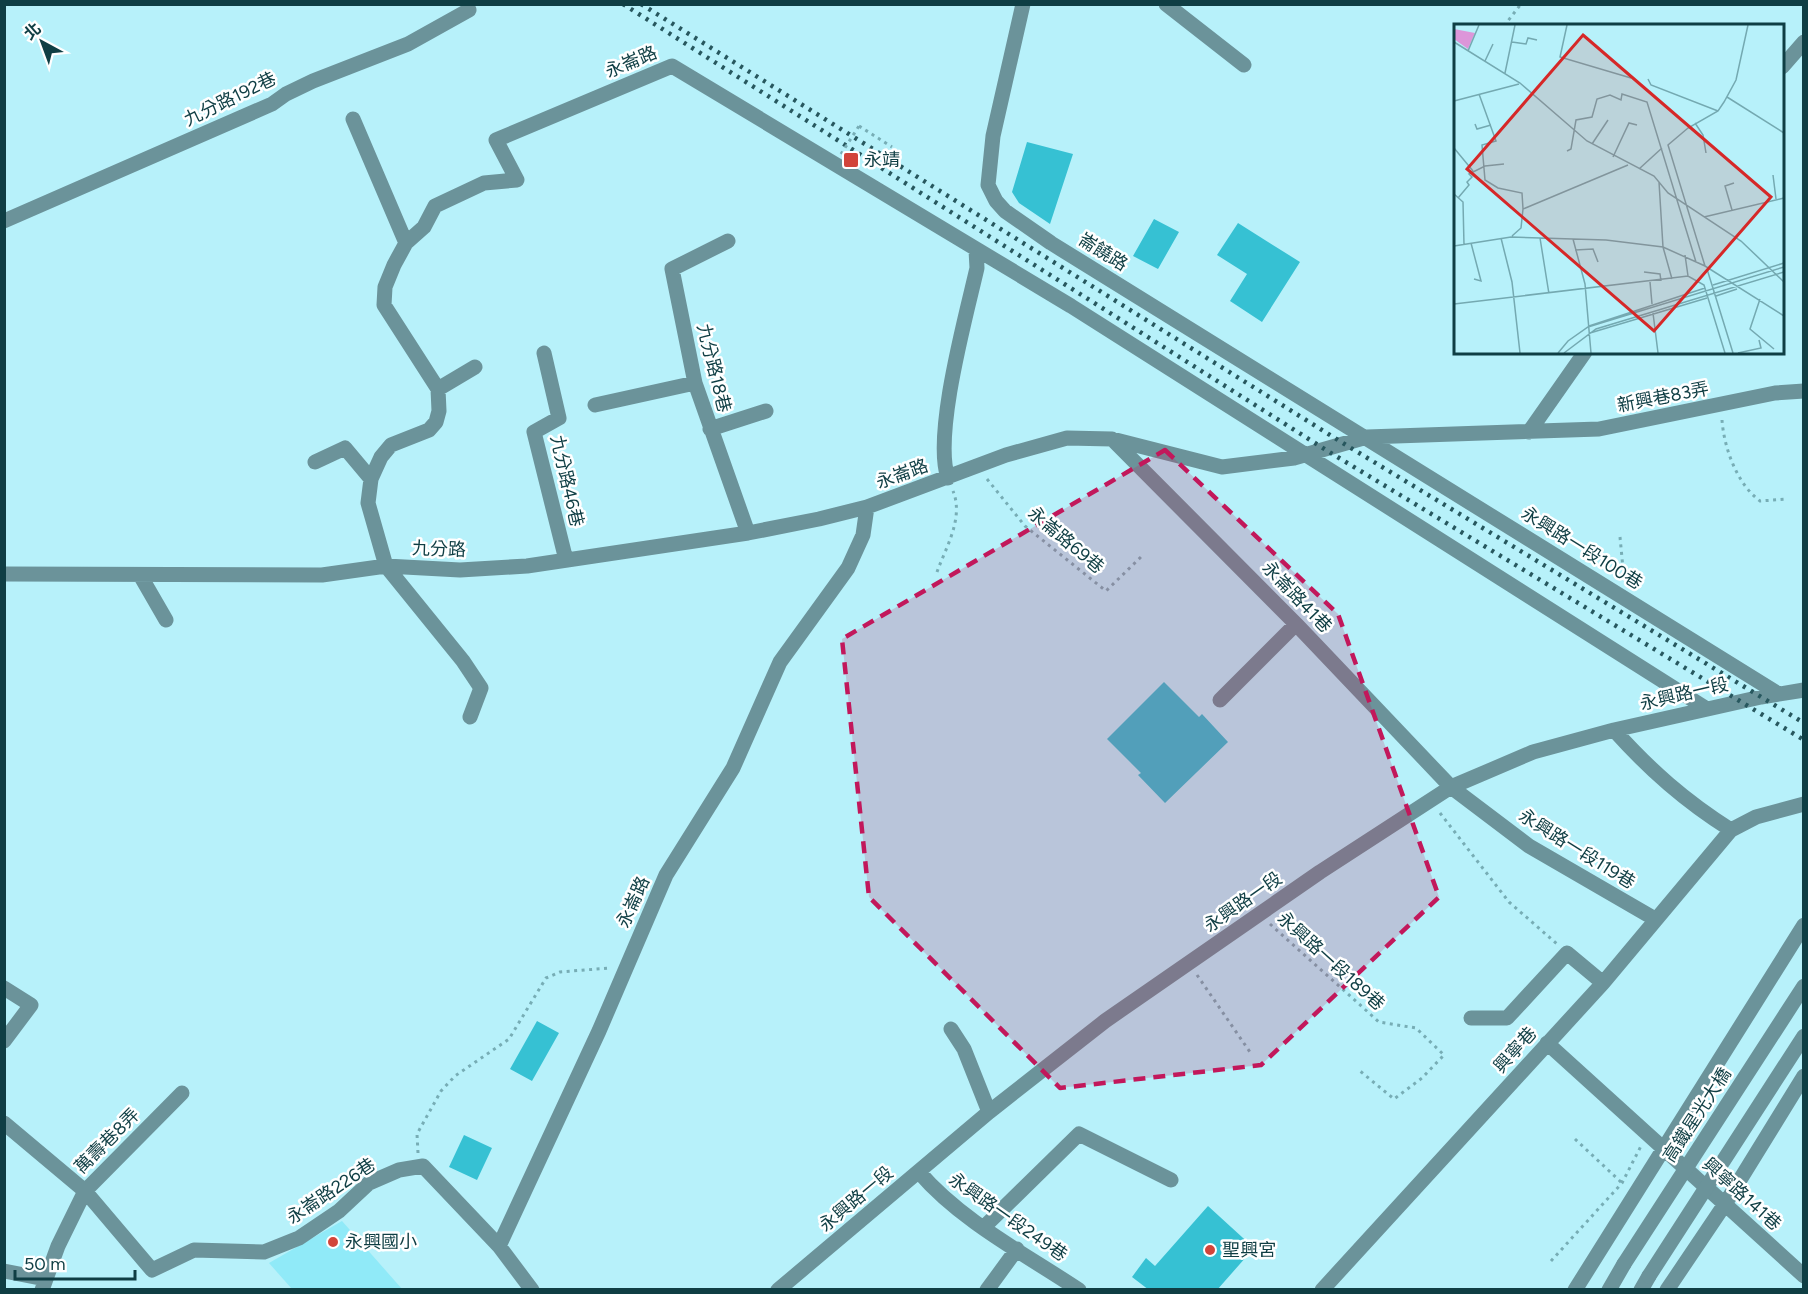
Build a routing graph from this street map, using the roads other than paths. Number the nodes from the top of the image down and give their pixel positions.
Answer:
1 (1023, 4) edge
2 (1166, 4) edge
3 (469, 10) dead end
4 (1803, 42) edge
5 (1244, 65) dead end
6 (1784, 65) edge
7 (353, 119) dead end
8 (4, 221) edge
9 (728, 241) dead end
10 (406, 243) junction
11 (976, 250) junction
12 (544, 353) dead end
13 (1584, 354) edge
14 (475, 367) dead end
15 (695, 383) junction
16 (438, 389) junction
17 (1803, 391) edge
18 (596, 405) dead end
19 (766, 411) dead end
20 (710, 429) junction
21 (1529, 432) junction
22 (1367, 437) junction
23 (1112, 439) junction
24 (1304, 454) junction
25 (315, 462) dead end
26 (948, 478) junction
27 (371, 479) junction
28 (867, 507) junction
29 (748, 533) junction
30 (566, 560) junction
31 (386, 566) junction
32 (4, 574) edge
33 (140, 575) junction
34 (166, 620) dead end
35 (1296, 624) junction
36 (1777, 693) junction
37 (1800, 693) edge
38 (1220, 700) dead end
39 (1707, 709) junction
40 (470, 717) dead end
41 (1614, 730) junction
42 (1451, 787) junction
43 (1803, 804) edge
44 (1731, 830) junction
45 (1655, 919) junction
46 (1803, 925) edge
47 (1603, 983) junction
48 (1803, 986) edge
49 (4, 988) edge
50 (1471, 1018) dead end
51 (951, 1029) dead end
52 (1803, 1036) edge
53 (4, 1041) edge
54 (1547, 1043) junction
55 (1803, 1076) edge
56 (182, 1093) dead end
57 (989, 1112) junction
58 (4, 1123) edge
59 (1662, 1147) junction
60 (919, 1172) junction
61 (1171, 1180) dead end
62 (85, 1191) junction
63 (1725, 1204) junction
64 (984, 1227) junction
65 (498, 1246) junction
66 (1017, 1249) junction
67 (4, 1271) edge
68 (1803, 1276) edge
69 (1645, 1283) edge
70 (43, 1285) edge
71 (532, 1290) edge
72 (778, 1290) edge
73 (987, 1290) edge
74 (1079, 1290) edge
75 (1322, 1290) edge
76 (1575, 1290) edge
77 (1609, 1290) edge
78 (1667, 1290) edge

1 - 22 street, 崙饒路
2 - 5 street
3 - 8 street, 九分路192巷
4 - 6 street
7 - 10 street
9 - 15 street, 九分路18巷
10 - 11 street, 永崙路
10 - 16 street
11 - 24 street
11 - 26 street, 永崙路
12 - 30 street, 九分路46巷
13 - 21 street
14 - 16 street
15 - 18 street
15 - 20 street, 九分路18巷
16 - 27 street
17 - 21 street, 新興巷83弄
19 - 20 street
20 - 29 street, 九分路18巷
21 - 22 street, 新興巷83弄
22 - 24 street, 新興巷83弄
22 - 36 street, 永興路一段100巷
23 - 24 street, 新興巷83弄
23 - 26 street, 新興巷83弄
23 - 35 street, 永崙路41巷
24 - 39 street
25 - 27 street
26 - 28 street, 永崙路
27 - 31 street
28 - 29 street, 九分路
28 - 65 street, 永崙路
29 - 30 street, 九分路
30 - 31 street, 九分路
31 - 33 street, 九分路
31 - 40 street
32 - 33 street, 九分路
33 - 34 street
35 - 38 street
35 - 42 street, 永崙路41巷
36 - 37 street, 永興路一段
36 - 39 street, 永興路一段
39 - 41 street, 永興路一段
41 - 42 street, 永興路一段
41 - 44 street
42 - 45 street, 永興路一段119巷
42 - 57 street, 永興路一段
43 - 44 street
44 - 45 street, 興寧巷
45 - 47 street, 興寧巷
46 - 59 street
47 - 50 street
47 - 54 street, 興寧巷
48 - 77 street, 高鐵星光大橋, bridge
49 - 53 street
51 - 57 street
52 - 69 street, bridge
54 - 59 street, 興寧路141巷
54 - 75 street, 興寧巷
55 - 63 street
56 - 62 street, 萬壽巷8弄
57 - 60 street, 永興路一段
58 - 62 street
59 - 63 street, 興寧路141巷
59 - 76 street
60 - 64 street, 永興路一段249巷
60 - 72 street, 永興路一段
61 - 64 street
62 - 65 street, 永崙路226巷
62 - 70 street, 萬壽巷8弄
63 - 68 street, 興寧路141巷
63 - 78 street
64 - 66 street, 永興路一段249巷
65 - 71 street
66 - 73 street
66 - 74 street, 永興路一段249巷
67 - 70 street

